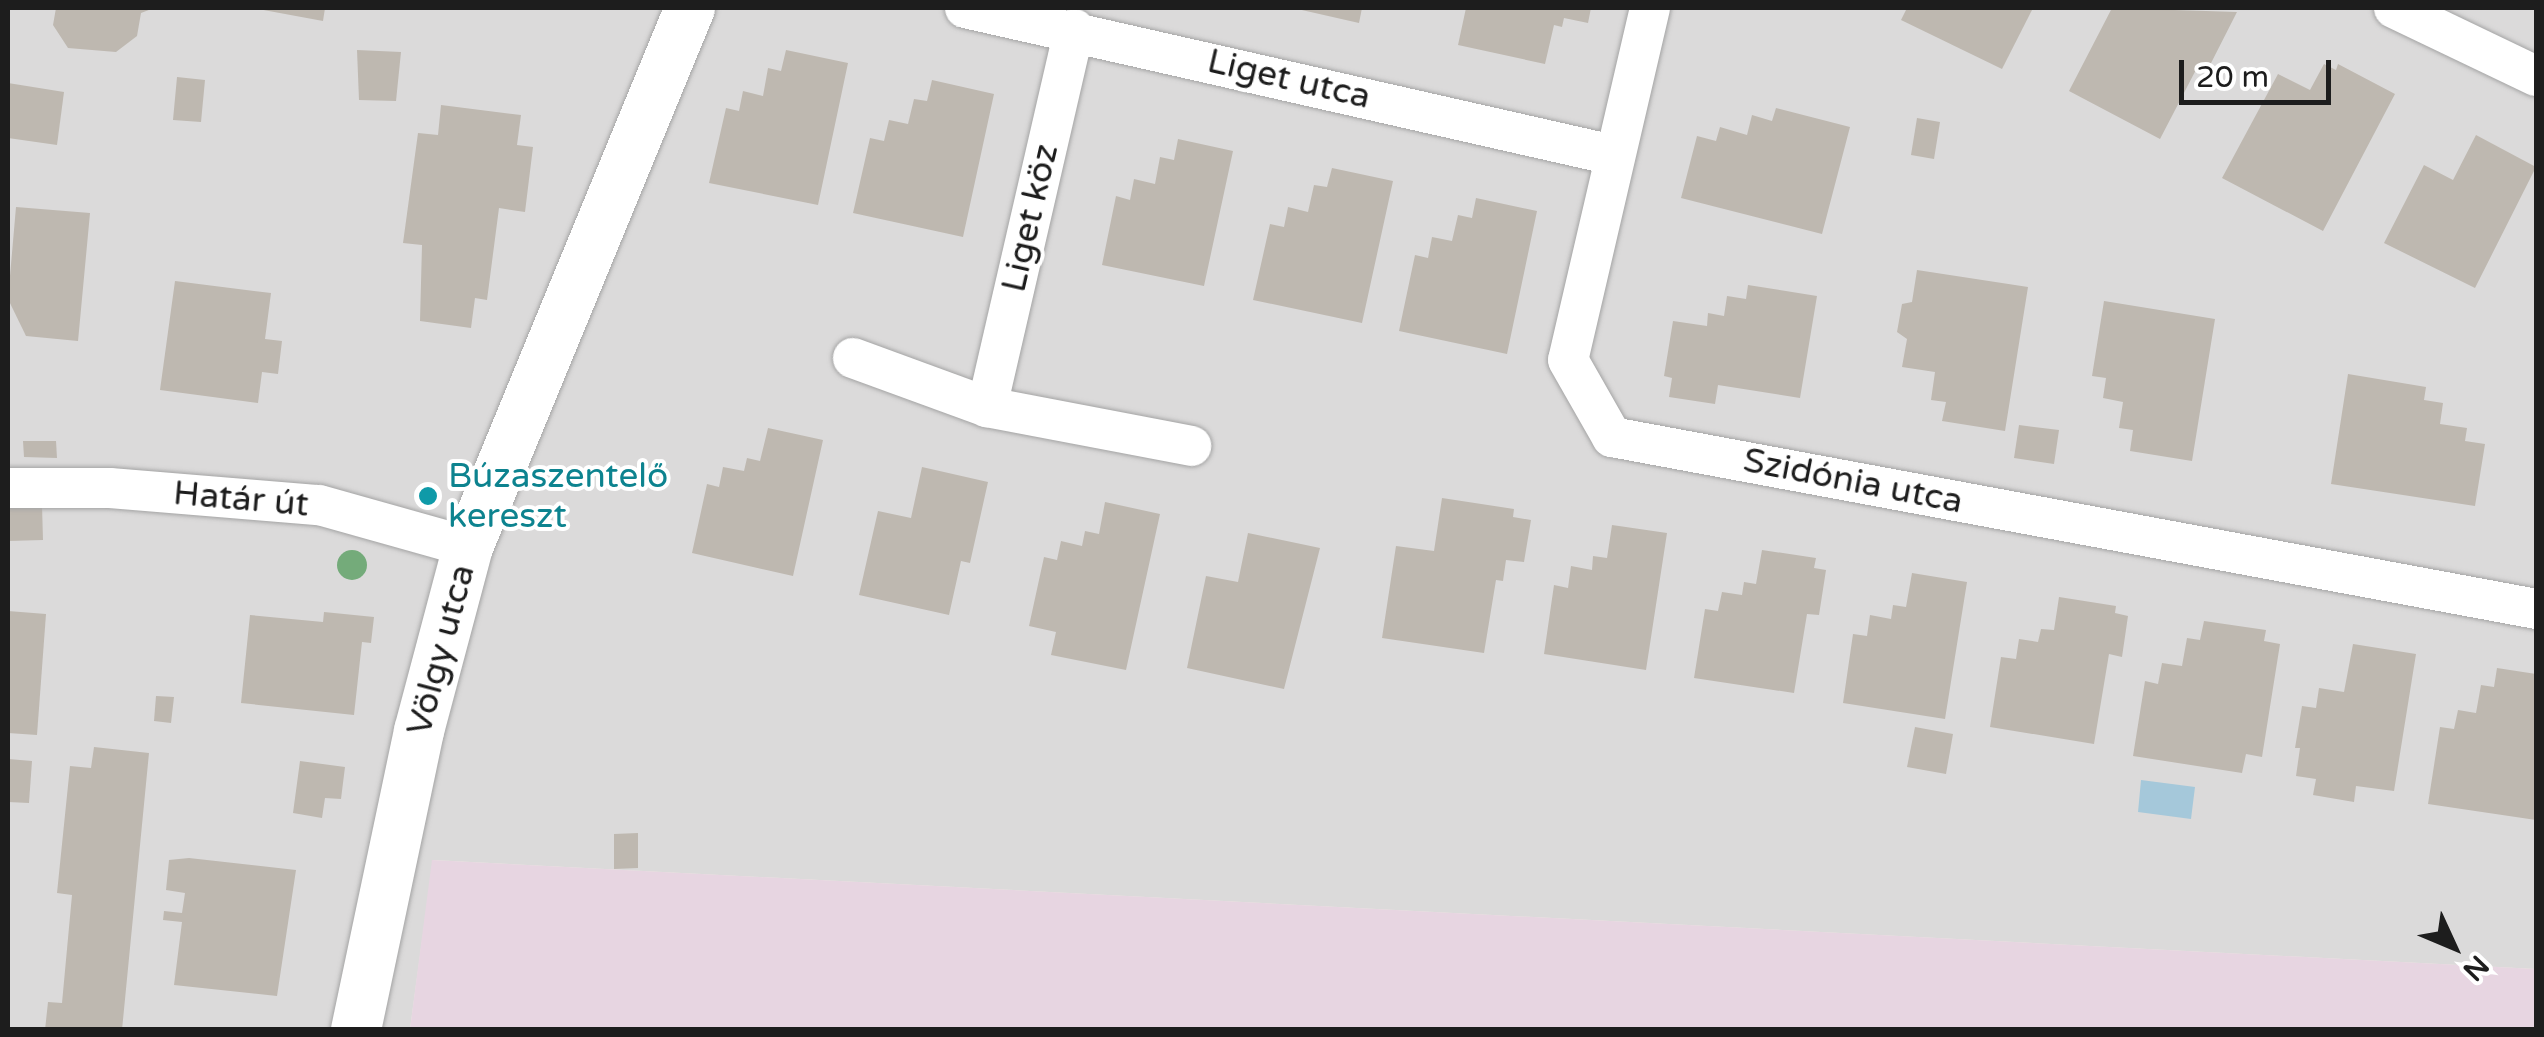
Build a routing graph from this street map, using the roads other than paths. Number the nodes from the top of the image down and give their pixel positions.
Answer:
1 (690, 8) edge
2 (965, 8) edge
3 (1650, 8) edge
4 (2394, 8) edge
5 (1074, 29) junction
6 (2536, 76) edge
7 (1613, 155) junction
8 (854, 358) dead end
9 (987, 407) junction
10 (1190, 446) dead end
11 (8, 488) edge
12 (468, 547) junction
13 (2536, 609) edge
14 (356, 1030) edge

1 - 12 street, Völgy utca
2 - 5 street, Liget utca
3 - 7 street, Szidónia utca
4 - 6 street
5 - 7 street, Liget utca
5 - 9 street, Liget köz
7 - 13 street, Szidónia utca
8 - 9 street
9 - 10 street
11 - 12 street, Határ út
12 - 14 street, Völgy utca

